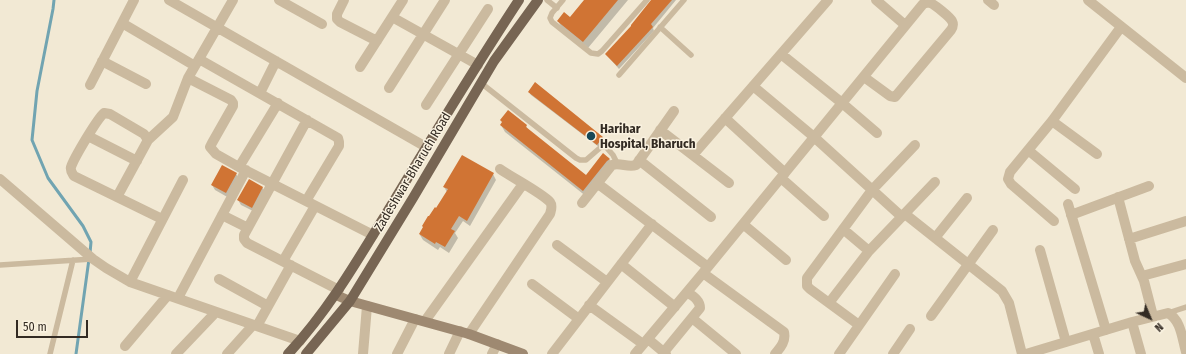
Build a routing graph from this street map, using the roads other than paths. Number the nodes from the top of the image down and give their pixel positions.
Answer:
1 (134, 0) edge
2 (169, 0) edge
3 (233, 0) edge
4 (279, 0) edge
5 (344, 0) edge
6 (403, 0) edge
7 (445, 0) edge
8 (519, 0) edge
9 (538, 0) edge
10 (547, 0) edge
11 (563, 0) edge
12 (647, 0) edge
13 (684, 0) edge
14 (828, 0) edge
15 (876, 0) edge
16 (1088, 0) edge
17 (557, 8) junction
18 (488, 9) dead end
19 (392, 17) junction
20 (122, 23) junction
21 (322, 24) dead end
22 (905, 25) junction
23 (1121, 26) junction
24 (217, 27) junction
25 (660, 27) junction
26 (424, 34) junction
27 (376, 41) junction
28 (459, 54) junction
29 (781, 54) junction
30 (691, 55) dead end
31 (102, 61) junction
32 (276, 61) junction
33 (197, 62) junction
34 (478, 65) junction
35 (360, 67) dead end
36 (619, 75) dead end
37 (864, 77) junction
38 (188, 78) junction
39 (1186, 78) edge
40 (481, 83) junction
41 (146, 84) dead end
42 (90, 85) dead end
43 (753, 86) junction
44 (389, 88) dead end
45 (260, 93) junction
46 (278, 103) junction
47 (842, 103) junction
48 (426, 105) dead end
49 (674, 111) dead end
50 (725, 118) junction
51 (307, 120) junction
52 (1052, 120) junction
53 (660, 130) junction
54 (878, 133) dead end
55 (88, 136) junction
56 (814, 137) junction
57 (148, 140) junction
58 (915, 145) dead end
59 (426, 147) junction
60 (1028, 150) junction
61 (1097, 154) dead end
62 (693, 155) junction
63 (639, 160) junction
64 (136, 161) junction
65 (616, 163) junction
66 (242, 168) junction
67 (500, 169) dead end
68 (783, 176) junction
69 (0, 179) edge
70 (183, 180) dead end
71 (935, 182) dead end
72 (597, 183) junction
73 (729, 183) dead end
74 (273, 184) junction
75 (522, 184) junction
76 (1149, 186) dead end
77 (1075, 189) dead end
78 (872, 190) junction
79 (117, 197) junction
80 (1118, 197) junction
81 (967, 198) dead end
82 (582, 203) dead end
83 (310, 204) junction
84 (1068, 204) dead end
85 (222, 215) junction
86 (1071, 215) junction
87 (711, 216) dead end
88 (824, 216) dead end
89 (903, 216) junction
90 (162, 219) junction
91 (1054, 221) dead end
92 (1186, 221) edge
93 (652, 224) junction
94 (744, 224) junction
95 (248, 228) junction
96 (843, 229) junction
97 (993, 230) dead end
98 (373, 235) junction
99 (935, 238) junction
100 (1129, 239) junction
101 (557, 245) dead end
102 (1040, 250) dead end
103 (869, 251) junction
104 (93, 259) junction
105 (72, 260) junction
106 (786, 260) dead end
107 (287, 263) junction
108 (621, 264) junction
109 (968, 264) junction
110 (1186, 264) edge
111 (0, 265) edge
112 (706, 270) junction
113 (895, 274) dead end
114 (1142, 276) junction
115 (219, 279) dead end
116 (130, 282) junction
117 (607, 282) junction
118 (532, 284) dead end
119 (687, 292) junction
120 (337, 293) junction
121 (168, 295) junction
122 (178, 298) junction
123 (350, 301) junction
124 (829, 303) junction
125 (589, 305) junction
126 (268, 306) junction
127 (367, 306) junction
128 (675, 307) junction
129 (1186, 307) edge
130 (216, 312) junction
131 (1168, 313) junction
132 (931, 316) dead end
133 (1153, 316) junction
134 (692, 318) junction
135 (579, 319) junction
136 (420, 320) junction
137 (1132, 322) junction
138 (255, 325) junction
139 (859, 325) junction
140 (910, 329) dead end
141 (1106, 330) junction
142 (465, 332) junction
143 (1093, 334) junction
144 (300, 341) junction
145 (646, 341) junction
146 (1066, 342) junction
147 (497, 344) junction
148 (125, 346) dead end
149 (1046, 351) edge
150 (1186, 352) edge
151 (665, 353) edge
152 (50, 354) edge
153 (176, 354) edge
154 (227, 354) edge
155 (288, 354) edge
156 (306, 354) edge
157 (362, 354) edge
158 (397, 354) edge
159 (449, 354) edge
160 (492, 354) edge
161 (523, 354) edge
162 (552, 354) edge
163 (635, 354) edge
164 (736, 354) edge
165 (775, 354) edge
166 (839, 354) edge
167 (893, 354) edge
168 (1022, 354) edge
169 (1026, 354) edge
170 (1099, 354) edge
171 (1141, 354) edge

1 - 20 street
2 - 24 street
3 - 24 street
4 - 21 street
5 - 27 street
6 - 19 street
7 - 26 street
8 - 34 main road, Zadeshwar-Bharuch Road
9 - 40 main road, Zadeshwar-Bharuch Road
10 - 17 lane
11 - 17 lane
12 - 17 lane
13 - 25 lane
14 - 29 street
15 - 22 street
16 - 23 street
18 - 28 street
19 - 26 street
19 - 27 street
20 - 31 street
20 - 33 street
22 - 37 street
22 - 37 street
23 - 39 street
23 - 52 street
24 - 32 street
24 - 33 street
25 - 30 lane
25 - 36 lane
26 - 28 street
26 - 44 street
27 - 35 street
28 - 34 street
28 - 48 street
29 - 43 street
29 - 47 street
31 - 41 street
31 - 42 street
32 - 45 street
32 - 59 street
33 - 38 street
33 - 45 street
34 - 59 main road, Zadeshwar-Bharuch Road
37 - 47 street
38 - 57 street
38 - 66 street
40 - 65 lane
40 - 123 main road, Zadeshwar-Bharuch Road
43 - 50 street
43 - 56 street
45 - 46 street
46 - 51 street
46 - 66 street
47 - 54 street
47 - 56 street
49 - 53 street
50 - 62 street
50 - 68 street
51 - 74 street
51 - 83 street
52 - 60 street
52 - 61 street
53 - 62 street
53 - 63 street
55 - 57 street
55 - 64 street
55 - 79 street
56 - 68 street
56 - 78 street
57 - 64 street
58 - 78 street
59 - 98 main road, Zadeshwar-Bharuch Road
60 - 77 street
60 - 91 street
62 - 73 street
63 - 65 street
63 - 87 street
64 - 79 street
65 - 72 street
66 - 74 street
66 - 85 street
67 - 75 street
68 - 88 street
68 - 94 street
69 - 104 street
70 - 90 street
71 - 89 street
72 - 82 street
72 - 93 street
74 - 83 street
74 - 95 street
75 - 136 street
75 - 142 street
76 - 80 street
78 - 89 street
78 - 96 street
79 - 90 street
80 - 86 street
80 - 100 street
81 - 99 street
83 - 98 street
83 - 107 street
84 - 86 street
85 - 95 street
85 - 122 street
86 - 141 street
89 - 99 street
89 - 103 street
90 - 116 street
92 - 100 street
93 - 108 street
93 - 112 street
94 - 106 street
94 - 112 street
95 - 107 street
96 - 103 street
96 - 124 street
97 - 109 street
98 - 120 main road, Zadeshwar-Bharuch Road
99 - 109 street
100 - 114 street
101 - 117 street
102 - 146 street
103 - 124 street
104 - 105 lane
104 - 116 street
105 - 111 lane
105 - 152 lane
107 - 120 street
107 - 126 street
108 - 117 street
108 - 128 street
109 - 132 street
109 - 168 street
110 - 114 street
112 - 119 street
112 - 165 street
113 - 139 street
114 - 133 street
115 - 126 street
116 - 121 street
117 - 125 street
118 - 135 street
119 - 128 street
119 - 134 street
120 - 123 main road
120 - 144 main road, Zadeshwar-Bharuch Road
121 - 122 street
121 - 148 street
122 - 130 street
123 - 127 main road
123 - 156 main road, Zadeshwar-Bharuch Road
124 - 139 street
125 - 135 street
125 - 145 street
126 - 138 street
127 - 136 main road
127 - 157 street
128 - 145 street
129 - 131 lane
130 - 138 street
130 - 153 street
131 - 133 street
131 - 150 street
133 - 137 street
134 - 151 street
134 - 164 street
135 - 162 street
136 - 142 main road
136 - 158 street
137 - 141 street
137 - 171 street
138 - 144 street
138 - 154 street
139 - 166 street
140 - 167 street
141 - 143 street
142 - 147 main road
142 - 159 street
143 - 146 street
143 - 170 street
144 - 155 main road, Zadeshwar-Bharuch Road
145 - 151 street
145 - 163 street
146 - 149 street
147 - 160 street
147 - 161 main road
149 - 169 street

